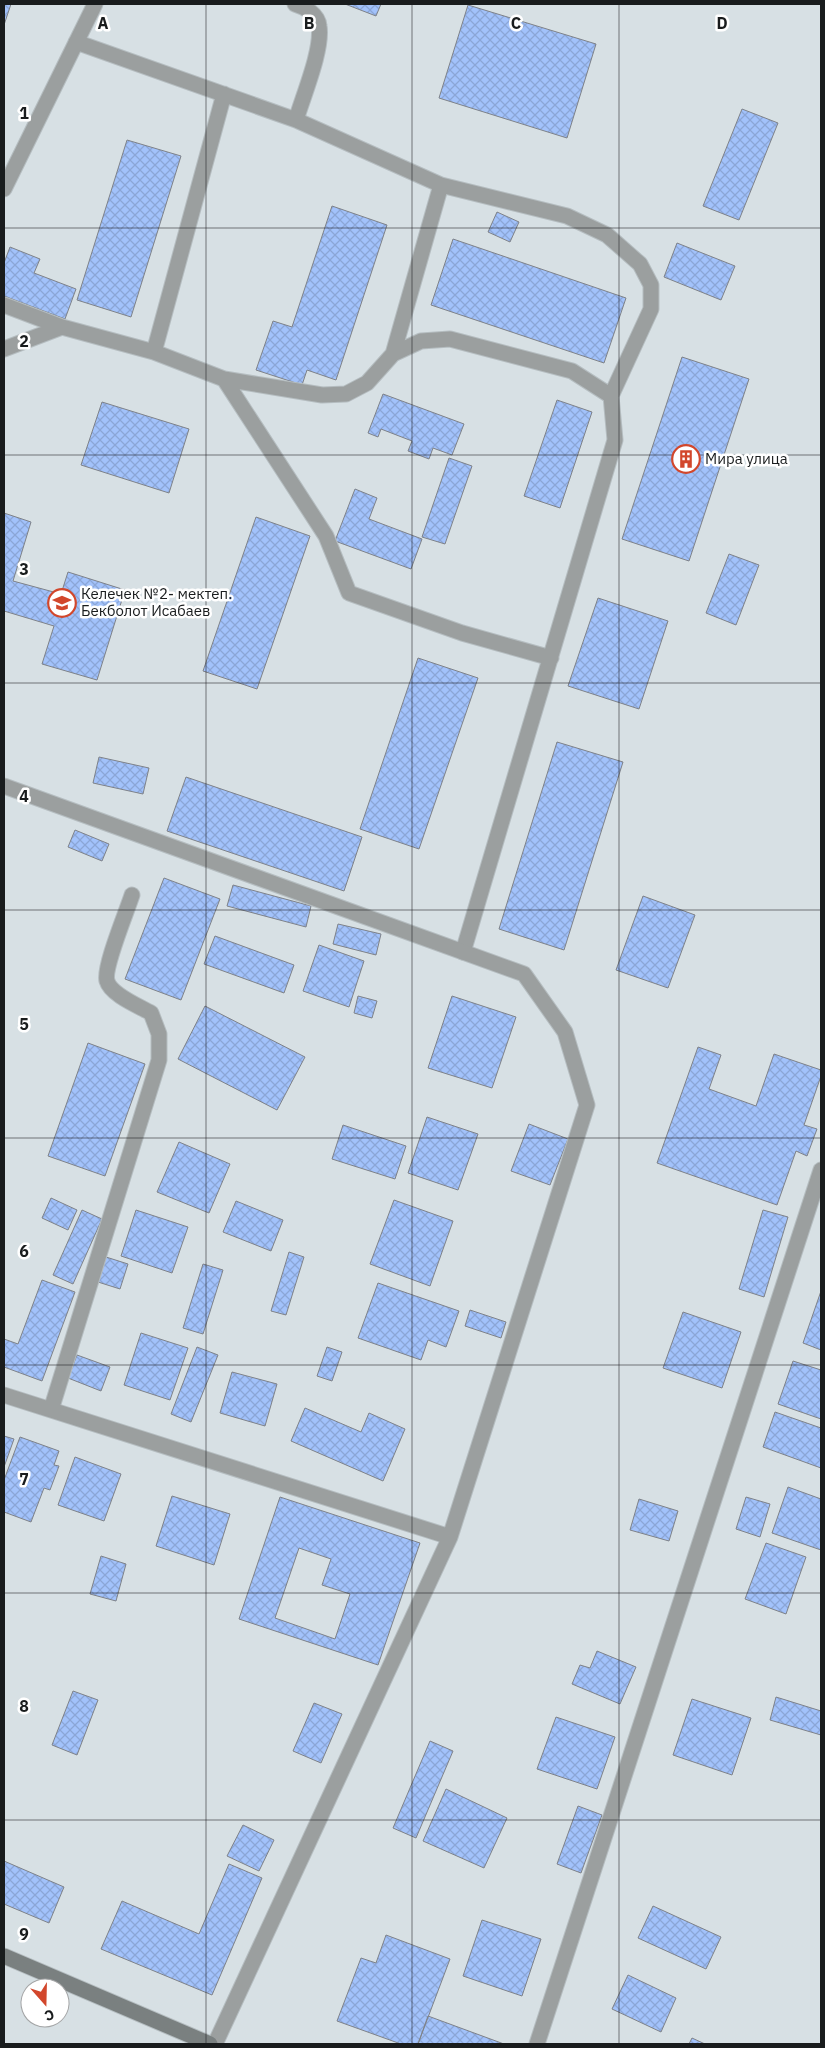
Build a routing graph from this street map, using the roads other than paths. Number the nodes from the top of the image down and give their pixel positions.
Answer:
1 (94, 4) edge
2 (295, 4) edge
3 (76, 42) junction
4 (224, 94) junction
5 (296, 120) junction
6 (441, 185) junction
7 (4, 189) edge
8 (4, 305) edge
9 (62, 328) junction
10 (4, 349) edge
11 (154, 352) junction
12 (393, 354) junction
13 (224, 379) junction
14 (611, 396) junction
15 (550, 658) junction
16 (4, 786) edge
17 (132, 895) dead end
18 (463, 952) junction
19 (821, 1170) edge
20 (4, 1394) edge
21 (51, 1410) junction
22 (450, 1537) junction
23 (4, 1956) edge
24 (210, 2044) edge
25 (215, 2044) edge
26 (536, 2044) edge

1 - 3 street
2 - 5 street
3 - 4 street
3 - 7 street
4 - 5 street
4 - 11 street
5 - 6 street
6 - 12 street
6 - 14 street
8 - 9 street
9 - 10 street
9 - 11 street
11 - 13 street
12 - 13 street
12 - 14 street
13 - 15 street
14 - 15 street
15 - 18 street
16 - 18 street
17 - 21 street
18 - 22 street
19 - 26 street
20 - 21 street
21 - 22 street
22 - 25 street
23 - 24 street

